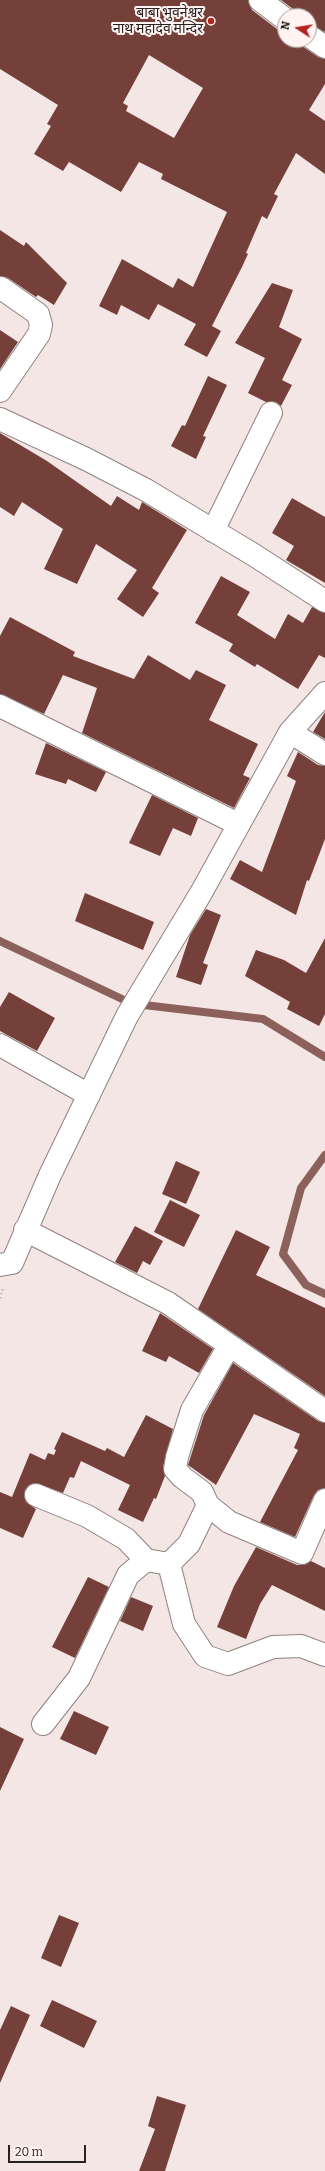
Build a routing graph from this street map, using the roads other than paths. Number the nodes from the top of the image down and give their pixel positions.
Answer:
1 (260, 0) edge
2 (277, 13) edge
3 (1, 288) edge
4 (0, 391) edge
5 (271, 413) dead end
6 (0, 419) edge
7 (213, 531) junction
8 (325, 601) edge
9 (325, 693) edge
10 (0, 706) edge
11 (290, 732) junction
12 (325, 754) edge
13 (238, 824) junction
14 (0, 1045) edge
15 (88, 1095) junction
16 (25, 1230) junction
17 (0, 1266) edge
18 (230, 1346) junction
19 (325, 1411) edge
20 (36, 1495) dead end
21 (325, 1500) edge
22 (208, 1505) junction
23 (146, 1560) junction
24 (169, 1564) junction
25 (325, 1655) edge
26 (42, 1724) dead end

1 - 2 street
3 - 4 street
5 - 7 street
6 - 7 street
7 - 8 street
9 - 11 street
10 - 13 street
11 - 12 street
11 - 13 street
13 - 15 street
14 - 15 street
15 - 16 street
16 - 17 street
16 - 18 street
18 - 19 street
18 - 22 street
20 - 23 street
21 - 22 street
22 - 24 street
23 - 24 street
23 - 26 street
24 - 25 street

